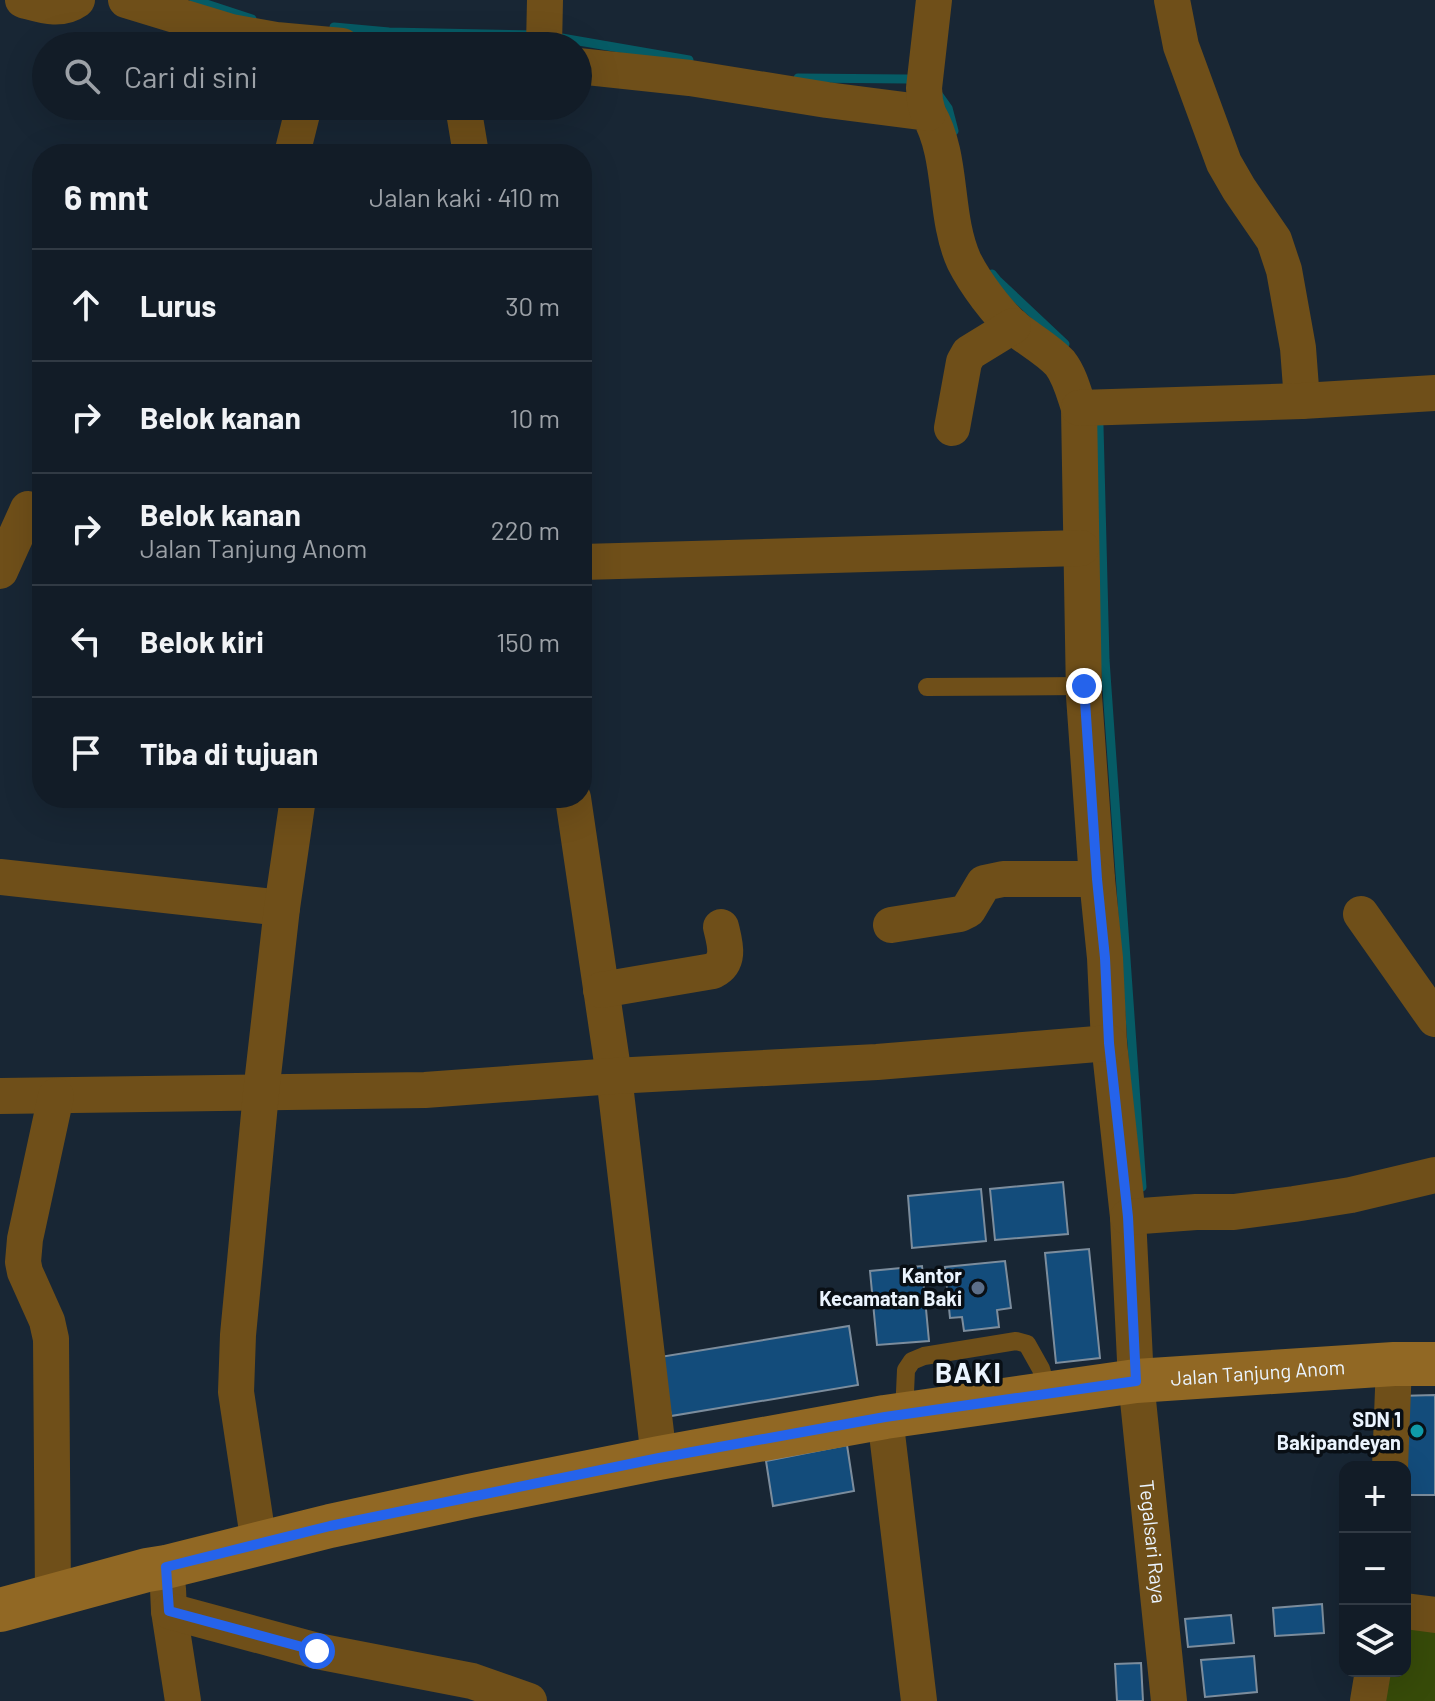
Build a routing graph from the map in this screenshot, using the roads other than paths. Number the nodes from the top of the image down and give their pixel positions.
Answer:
1 (23, 0) edge
2 (77, 0) edge
3 (126, 0) edge
4 (934, 0) edge
5 (1172, 0) edge
6 (190, 11) edge
7 (231, 32) edge
8 (592, 68) edge
9 (926, 92) junction
10 (300, 120) edge
11 (465, 120) edge
12 (294, 144) edge
13 (469, 144) edge
14 (1013, 326) junction
15 (1435, 393) edge
16 (1302, 401) junction
17 (1089, 408) junction
18 (952, 428) dead end
19 (23, 507) edge
20 (1081, 548) junction
21 (592, 562) edge
22 (0, 571) edge
23 (1084, 686) junction
24 (927, 687) dead end
25 (297, 808) edge
26 (574, 808) edge
27 (0, 877) edge
28 (1097, 879) junction
29 (282, 908) junction
30 (1361, 914) dead end
31 (891, 925) dead end
32 (721, 927) dead end
33 (601, 990) junction
34 (1435, 1019) edge
35 (1109, 1043) junction
36 (614, 1076) junction
37 (261, 1093) junction
38 (0, 1096) edge
39 (56, 1096) junction
40 (1435, 1175) edge
41 (1128, 1217) junction
42 (1414, 1364) edge
43 (1136, 1381) junction
44 (895, 1416) junction
45 (659, 1458) junction
46 (1391, 1461) edge
47 (259, 1544) junction
48 (166, 1567) junction
49 (53, 1595) junction
50 (0, 1610) edge
51 (169, 1611) junction
52 (1411, 1612) edge
53 (1435, 1615) edge
54 (1372, 1677) edge
55 (183, 1701) edge
56 (529, 1701) edge
57 (919, 1701) edge
58 (1169, 1701) edge
59 (1368, 1701) edge

1 - 2 street
3 - 6 street
4 - 9 street
5 - 16 street
6 - 7 street
8 - 9 street
9 - 14 street
10 - 12 street
11 - 13 street
14 - 17 street
14 - 18 street
15 - 16 street
16 - 17 street
17 - 20 street, Tegalsari Raya
19 - 22 street
20 - 21 street
20 - 23 street, Tegalsari Raya
23 - 24 lane
23 - 28 street, Tegalsari Raya
25 - 29 street
26 - 33 street
27 - 29 street
28 - 31 street
28 - 35 street, Tegalsari Raya
29 - 37 street
30 - 34 street
32 - 33 street
33 - 36 street
35 - 36 street
35 - 41 street, Tegalsari Raya
36 - 37 street
36 - 45 street
37 - 39 street
37 - 47 street
38 - 39 street
39 - 49 street
40 - 41 street
41 - 43 street, Tegalsari Raya
42 - 43 main road, Jalan Tanjung Anom
42 - 46 street
43 - 44 main road, Jalan Tanjung Anom
43 - 58 street, Tegalsari Raya
44 - 45 main road, Jalan Tanjung Anom
44 - 57 street
45 - 47 main road, Jalan Tanjung Anom
47 - 48 main road, Jalan Tanjung Anom
48 - 49 main road, Jalan Tanjung Anom
48 - 51 street
49 - 50 main road, Jalan Tanjung Anom
51 - 55 street
51 - 56 street
52 - 53 street
54 - 59 street

